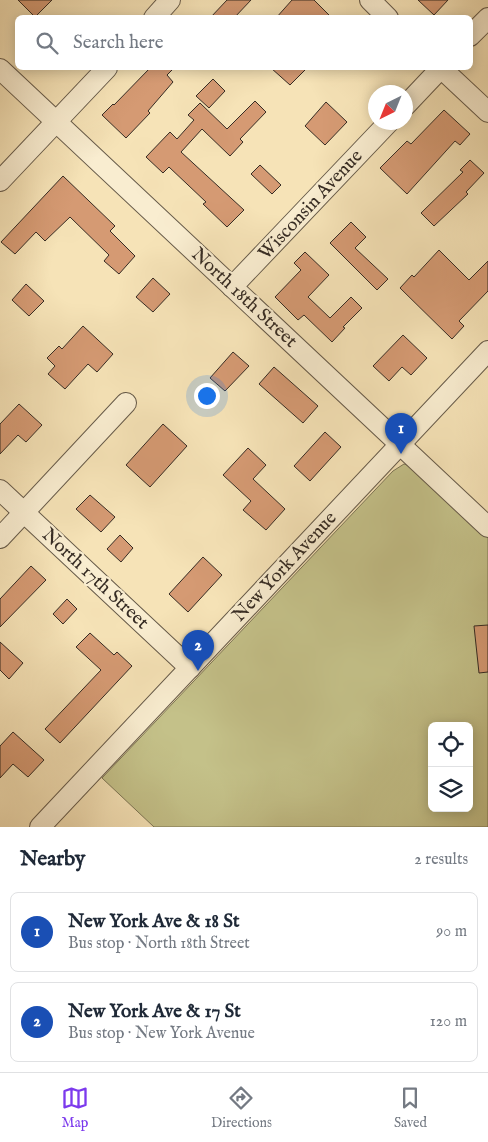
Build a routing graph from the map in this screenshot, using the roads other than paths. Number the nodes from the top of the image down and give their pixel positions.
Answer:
1 (170, 0) edge
2 (370, 0) edge
3 (157, 15) edge
4 (385, 15) edge
5 (488, 18) edge
6 (473, 33) edge
7 (0, 69) edge
8 (105, 70) edge
9 (439, 70) edge
10 (443, 70) edge
11 (413, 98) edge
12 (488, 112) edge
13 (56, 122) junction
14 (381, 130) edge
15 (0, 181) edge
16 (232, 287) junction
17 (488, 351) edge
18 (126, 403) dead end
19 (400, 445) junction
20 (0, 490) edge
21 (24, 512) junction
22 (488, 527) edge
23 (0, 538) edge
24 (190, 668) junction
25 (40, 827) edge

1 - 3 street
2 - 4 street
5 - 6 street
7 - 13 street, North 18th Street
8 - 13 street
9 - 11 street
10 - 12 street
13 - 15 street
13 - 16 street, North 18th Street
14 - 16 street, Wisconsin Avenue
16 - 19 street, North 18th Street
17 - 19 street, New York Avenue
18 - 21 street
19 - 22 street, North 18th Street
19 - 24 street, New York Avenue
20 - 21 street, North 17th Street
21 - 23 street
21 - 24 street, North 17th Street
24 - 25 street, New York Avenue

